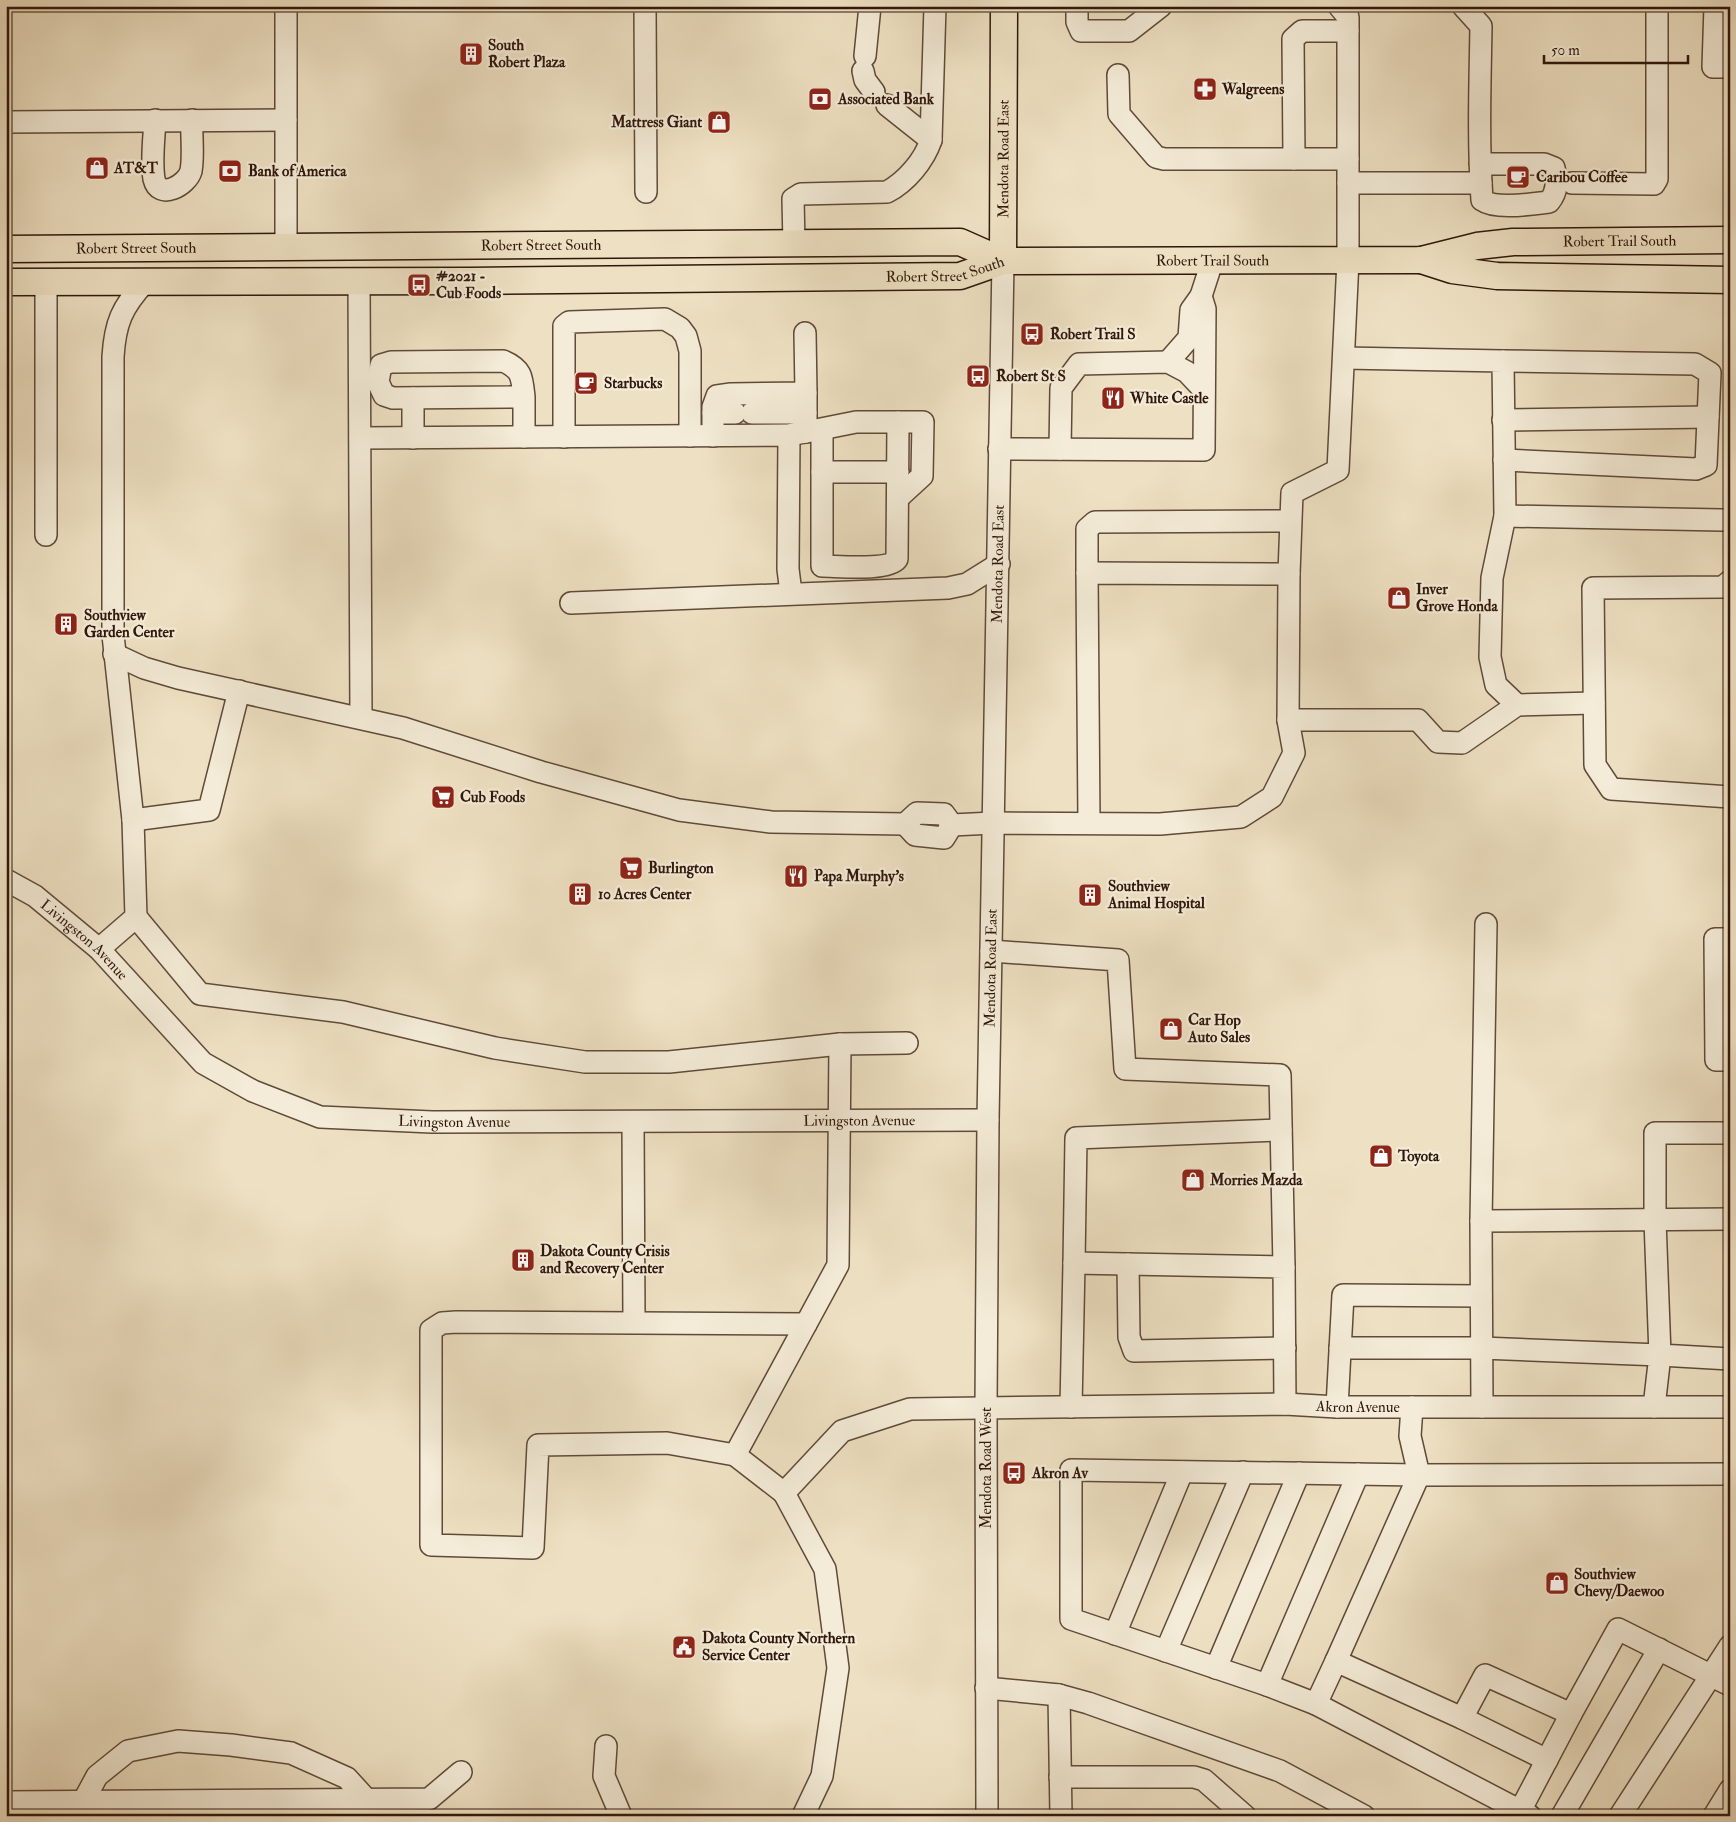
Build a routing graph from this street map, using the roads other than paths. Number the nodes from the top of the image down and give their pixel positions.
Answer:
1 (286, 6) edge
2 (645, 6) edge
3 (870, 6) edge
4 (935, 6) edge
5 (1004, 6) edge
6 (1076, 6) edge
7 (1161, 6) edge
8 (1339, 6) edge
9 (1463, 6) edge
10 (1656, 6) edge
11 (1715, 6) edge
12 (1348, 31) junction
13 (1730, 67) edge
14 (1118, 75) dead end
15 (155, 120) junction
16 (185, 120) junction
17 (286, 120) junction
18 (6, 122) edge
19 (931, 140) junction
20 (1348, 158) junction
21 (1294, 159) junction
22 (1348, 182) junction
23 (1572, 183) dead end
24 (646, 192) dead end
25 (1730, 240) edge
26 (794, 244) junction
27 (392, 246) junction
28 (286, 247) junction
29 (6, 248) edge
30 (1348, 260) junction
31 (1421, 260) junction
32 (1002, 261) junction
33 (1212, 262) junction
34 (1730, 280) edge
35 (6, 282) edge
36 (46, 282) junction
37 (145, 282) junction
38 (255, 282) junction
39 (359, 282) junction
40 (1201, 296) junction
41 (805, 333) dead end
42 (1344, 358) junction
43 (1503, 361) junction
44 (1168, 362) junction
45 (1204, 390) junction
46 (524, 397) junction
47 (413, 398) junction
48 (714, 413) junction
49 (1708, 417) junction
50 (1503, 420) junction
51 (806, 421) junction
52 (898, 422) junction
53 (690, 436) junction
54 (713, 436) junction
55 (360, 438) junction
56 (413, 438) junction
57 (524, 438) junction
58 (564, 438) junction
59 (999, 449) junction
60 (1060, 449) junction
61 (1504, 460) junction
62 (822, 472) junction
63 (898, 472) junction
64 (898, 498) junction
65 (1505, 516) junction
66 (1722, 520) dead end
67 (1290, 521) junction
68 (46, 535) dead end
69 (999, 564) junction
70 (1087, 573) junction
71 (1289, 574) junction
72 (1726, 584) edge
73 (791, 594) junction
74 (571, 604) dead end
75 (114, 654) junction
76 (240, 692) junction
77 (1594, 703) junction
78 (1517, 705) junction
79 (361, 718) junction
80 (1288, 720) junction
81 (1730, 797) edge
82 (133, 820) junction
83 (993, 822) junction
84 (1089, 823) junction
85 (6, 880) edge
86 (136, 917) junction
87 (1486, 924) dead end
88 (1730, 939) edge
89 (99, 949) junction
90 (991, 951) junction
91 (907, 1043) dead end
92 (840, 1044) junction
93 (1730, 1060) edge
94 (988, 1120) junction
95 (841, 1121) junction
96 (633, 1122) junction
97 (1281, 1130) junction
98 (1730, 1133) edge
99 (1730, 1218) edge
100 (1655, 1220) junction
101 (1481, 1222) junction
102 (1074, 1263) junction
103 (1128, 1264) junction
104 (1284, 1267) junction
105 (1481, 1296) junction
106 (634, 1321) junction
107 (806, 1324) junction
108 (1285, 1348) junction
109 (1340, 1348) junction
110 (1482, 1348) junction
111 (1660, 1356) junction
112 (1730, 1359) edge
113 (1286, 1404) junction
114 (986, 1407) junction
115 (1071, 1407) junction
116 (1337, 1407) junction
117 (1412, 1407) junction
118 (1482, 1407) junction
119 (1654, 1407) junction
120 (1730, 1407) edge
121 (734, 1455) junction
122 (1182, 1472) junction
123 (1243, 1472) junction
124 (1298, 1473) junction
125 (1358, 1474) junction
126 (1419, 1474) junction
127 (1730, 1474) edge
128 (784, 1493) junction
129 (1115, 1634) junction
130 (1730, 1646) edge
131 (1659, 1649) junction
132 (1166, 1651) junction
133 (1336, 1661) junction
134 (1216, 1668) junction
135 (1720, 1680) edge
136 (1267, 1685) junction
137 (986, 1688) junction
138 (1059, 1695) junction
139 (1316, 1704) junction
140 (1571, 1714) junction
141 (1462, 1718) junction
142 (606, 1746) dead end
143 (1547, 1760) junction
144 (461, 1772) dead end
145 (1060, 1777) junction
146 (1730, 1790) edge
147 (367, 1800) junction
148 (6, 1802) edge
149 (82, 1802) junction
150 (1347, 1810) edge
151 (1525, 1813) edge
152 (621, 1816) edge
153 (803, 1816) edge
154 (987, 1816) edge
155 (1061, 1816) edge
156 (1245, 1816) edge
157 (1364, 1816) edge
158 (1562, 1816) edge
159 (1620, 1816) edge
160 (1714, 1816) edge

1 - 17 street
2 - 24 street
3 - 19 street
4 - 19 street
5 - 32 main road, Mendota Road East
6 - 7 street
8 - 12 street
9 - 22 street
10 - 23 street
11 - 13 street
12 - 20 street
12 - 21 street
14 - 21 street
15 - 16 street
15 - 16 street
15 - 18 street
16 - 17 street
17 - 28 street
19 - 26 street
20 - 21 street
20 - 22 street
22 - 30 street
25 - 31 main road, Robert Trail South
26 - 27 main road, Robert Street South
26 - 32 main road, Robert Street South
27 - 28 main road, Robert Street South
27 - 39 main road
28 - 29 main road, Robert Street South
28 - 38 main road
30 - 31 main road, Robert Trail South
30 - 33 main road, Robert Trail South
30 - 42 street
31 - 34 main road, Robert Trail South
32 - 33 main road, Robert Trail South
32 - 39 main road, Robert Street South
32 - 59 street, Mendota Road East
33 - 40 street
35 - 36 main road, Robert Street South
36 - 37 main road, Robert Street South
36 - 68 street
37 - 38 main road, Robert Street South
37 - 75 street
38 - 39 main road, Robert Street South
39 - 55 street
40 - 44 street
40 - 45 street
41 - 51 street
42 - 43 street
42 - 67 street
43 - 49 street
43 - 50 street
44 - 45 street
44 - 60 street
45 - 60 street
46 - 47 street
46 - 47 street
46 - 57 street
47 - 56 street
48 - 51 street
48 - 51 street
48 - 54 street
49 - 50 street
49 - 61 street
50 - 61 street
51 - 52 street
51 - 54 street
51 - 62 street
51 - 73 street
52 - 63 street
52 - 64 street
53 - 54 street
53 - 58 street
53 - 58 street
55 - 56 street
55 - 79 street
56 - 57 street
57 - 58 street
59 - 60 street
59 - 69 street, Mendota Road East
61 - 65 street
62 - 63 street
62 - 64 street
63 - 64 street
65 - 66 street
65 - 78 street
67 - 70 street
67 - 71 street
69 - 73 street
69 - 83 street, Mendota Road East
70 - 71 street
70 - 84 street
71 - 80 street
72 - 77 street
73 - 74 street
75 - 76 street
75 - 82 street
76 - 79 street
76 - 82 street
77 - 78 street
77 - 81 street
78 - 80 street
79 - 83 street
80 - 84 street
82 - 86 street
83 - 84 street
83 - 90 street, Mendota Road East
85 - 89 street, Livingston Avenue
86 - 89 street
86 - 92 street
87 - 101 street
88 - 93 street
89 - 96 street, Livingston Avenue
90 - 94 street, Mendota Road East
90 - 97 street
91 - 92 street
92 - 95 street
94 - 95 street, Livingston Avenue
94 - 114 street, Mendota Road West
95 - 96 street, Livingston Avenue
95 - 107 street
96 - 106 street
97 - 102 street
97 - 104 street
98 - 100 street
99 - 100 street
100 - 101 street
100 - 111 street
101 - 105 street
102 - 103 street
102 - 115 street
103 - 104 street
103 - 108 street
104 - 108 street
105 - 109 street
105 - 110 street
106 - 107 street
106 - 121 street
107 - 121 street
108 - 113 street
109 - 110 street
109 - 116 street
110 - 111 street
110 - 118 street
111 - 112 street
111 - 119 street
113 - 115 street, Akron Avenue
113 - 116 street, Akron Avenue
114 - 115 street, Akron Avenue
114 - 128 street, Akron Avenue
114 - 137 street, Mendota Road West
116 - 117 street, Akron Avenue
117 - 118 street, Akron Avenue
117 - 126 street
118 - 119 street, Akron Avenue
119 - 120 street, Akron Avenue
121 - 128 street
122 - 123 street
122 - 129 street
122 - 129 street
123 - 124 street
123 - 132 street
124 - 125 street
124 - 134 street
125 - 126 street
125 - 136 street
126 - 127 street
126 - 133 street
128 - 153 street
129 - 132 street
130 - 135 street
131 - 135 street
131 - 140 street
131 - 158 street
132 - 134 street
133 - 139 street
133 - 141 street
134 - 136 street
135 - 159 street
136 - 139 street
137 - 138 street
137 - 154 street, Mendota Road West
138 - 145 street
138 - 150 street
139 - 151 street
140 - 141 street
140 - 143 street
141 - 143 street
142 - 152 street
143 - 151 street
144 - 147 street
145 - 155 street
145 - 156 street
146 - 160 street
147 - 149 street
147 - 149 street
148 - 149 street
150 - 157 street

